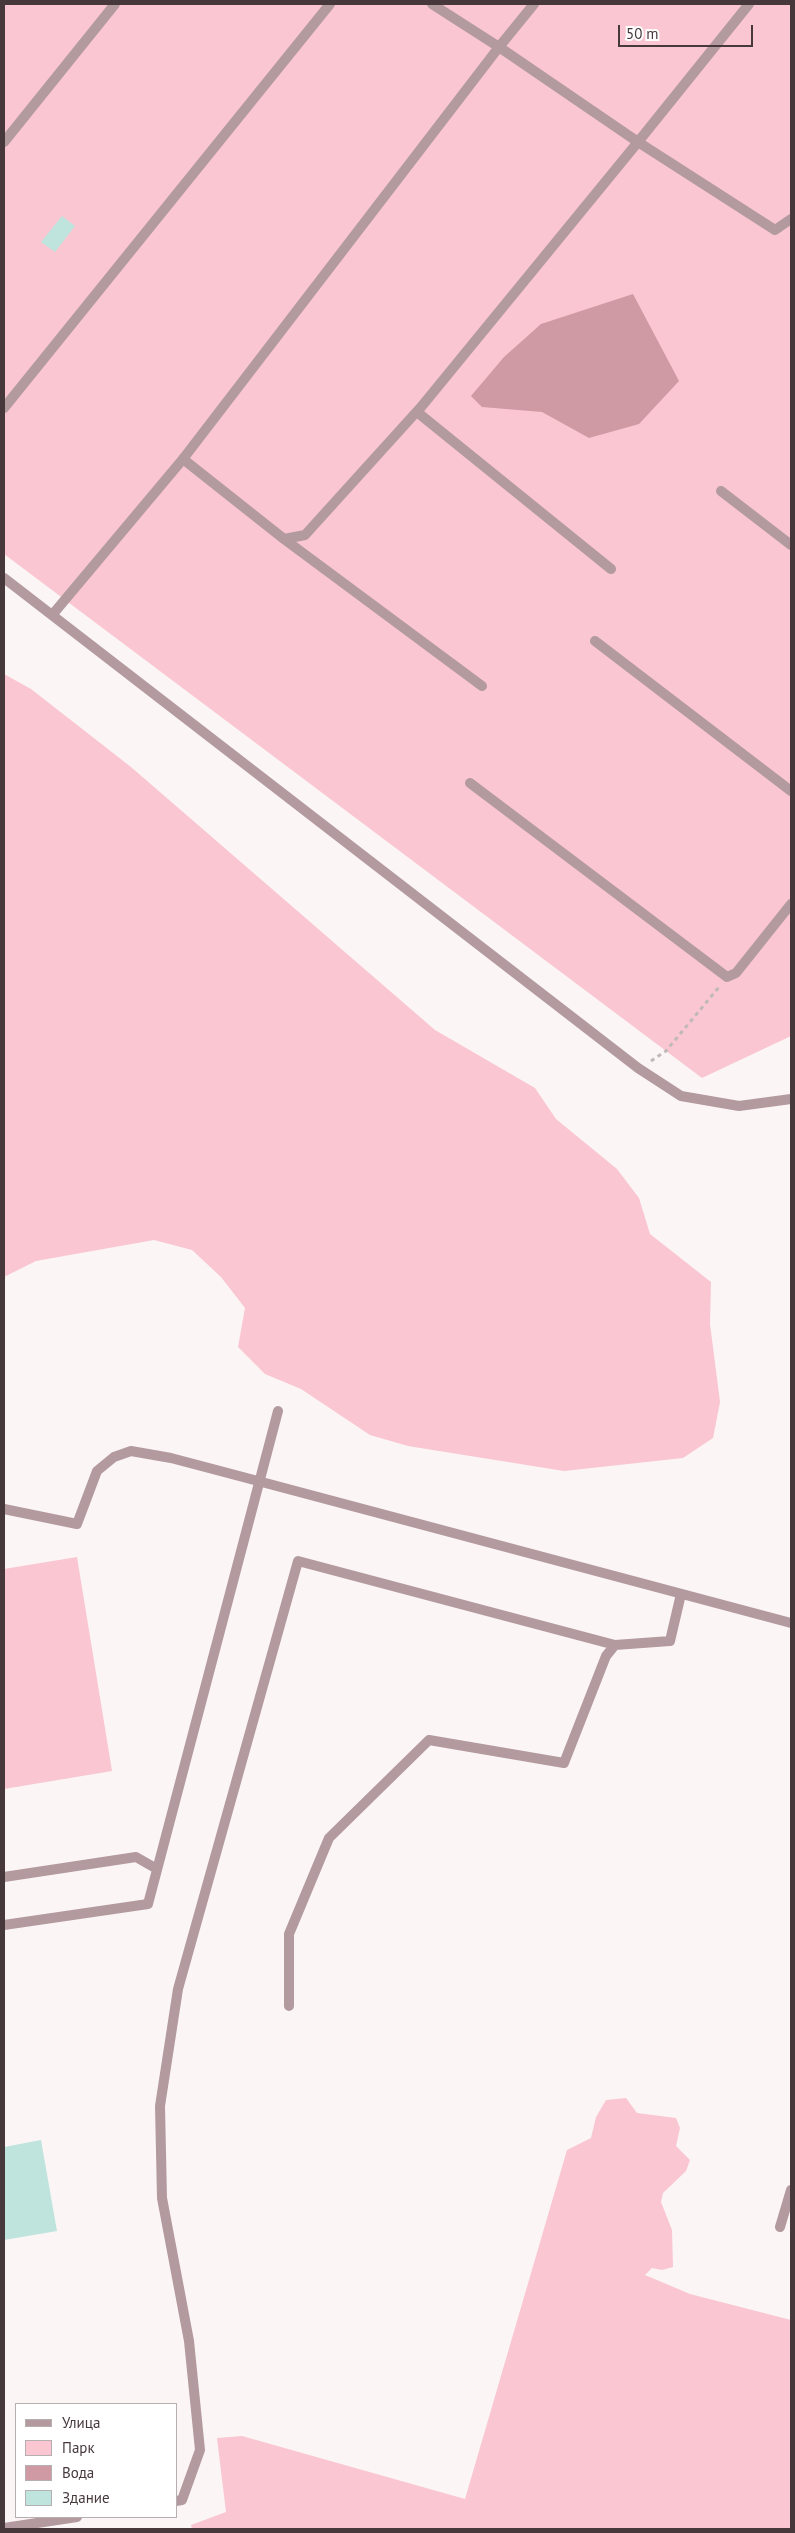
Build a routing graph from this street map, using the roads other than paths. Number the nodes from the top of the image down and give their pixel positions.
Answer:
1 (115, 4) edge
2 (330, 4) edge
3 (432, 4) edge
4 (534, 4) edge
5 (749, 4) edge
6 (499, 47) junction
7 (4, 142) edge
8 (638, 142) junction
9 (791, 220) edge
10 (423, 405) junction
11 (4, 408) edge
12 (183, 459) junction
13 (721, 491) dead end
14 (284, 539) junction
15 (791, 545) edge
16 (611, 569) dead end
17 (4, 578) edge
18 (53, 614) junction
19 (595, 641) dead end
20 (482, 686) dead end
21 (470, 783) dead end
22 (791, 791) edge
23 (791, 904) edge
24 (791, 1099) edge
25 (278, 1411) dead end
26 (258, 1482) junction
27 (4, 1509) edge
28 (680, 1594) junction
29 (791, 1622) edge
30 (615, 1645) junction
31 (158, 1870) junction
32 (4, 1877) edge
33 (4, 1926) edge
34 (289, 2006) dead end
35 (791, 2190) edge
36 (780, 2227) dead end
37 (178, 2501) edge
38 (70, 2518) edge
39 (4, 2528) edge

1 - 7 street
2 - 11 street
3 - 6 street
4 - 6 street
5 - 8 street
6 - 8 street
6 - 12 street
8 - 9 street
8 - 10 street
10 - 14 street
10 - 16 street
12 - 14 street
12 - 18 street
13 - 15 street
14 - 20 street
17 - 18 street
18 - 24 street
19 - 22 street
21 - 23 street
25 - 26 street
26 - 27 street
26 - 28 street
26 - 31 street
28 - 29 street
28 - 30 street
30 - 34 street
30 - 37 street
31 - 32 street
31 - 33 street
35 - 36 street
38 - 39 street

